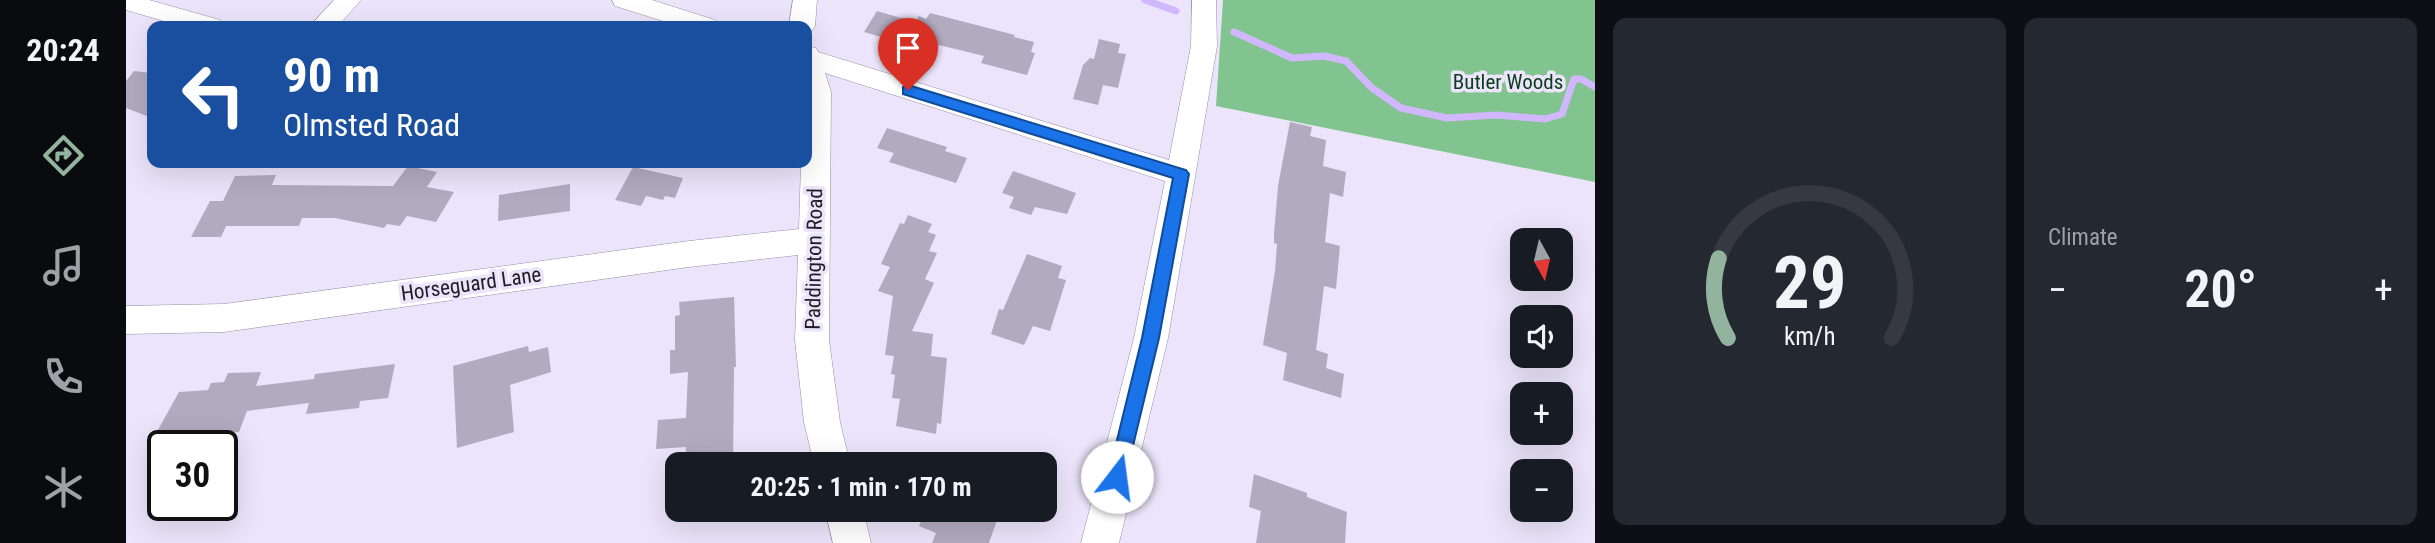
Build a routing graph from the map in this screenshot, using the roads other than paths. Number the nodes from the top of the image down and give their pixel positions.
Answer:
1 (349, 0) edge
2 (624, 0) edge
3 (805, 0) edge
4 (1204, 0) edge
5 (126, 2) edge
6 (193, 21) edge
7 (328, 21) edge
8 (690, 21) edge
9 (803, 21) edge
10 (812, 59) edge
11 (812, 74) edge
12 (1181, 174) junction
13 (816, 240) junction
14 (126, 320) edge
15 (829, 452) edge
16 (847, 522) edge
17 (852, 543) edge
18 (1100, 543) edge

1 - 7 street
2 - 8 street
3 - 9 street
4 - 12 street
5 - 6 street
10 - 12 street
11 - 13 street, Paddington Road
12 - 18 street
13 - 14 street, Horseguard Lane
13 - 15 street, Paddington Road
16 - 17 street

